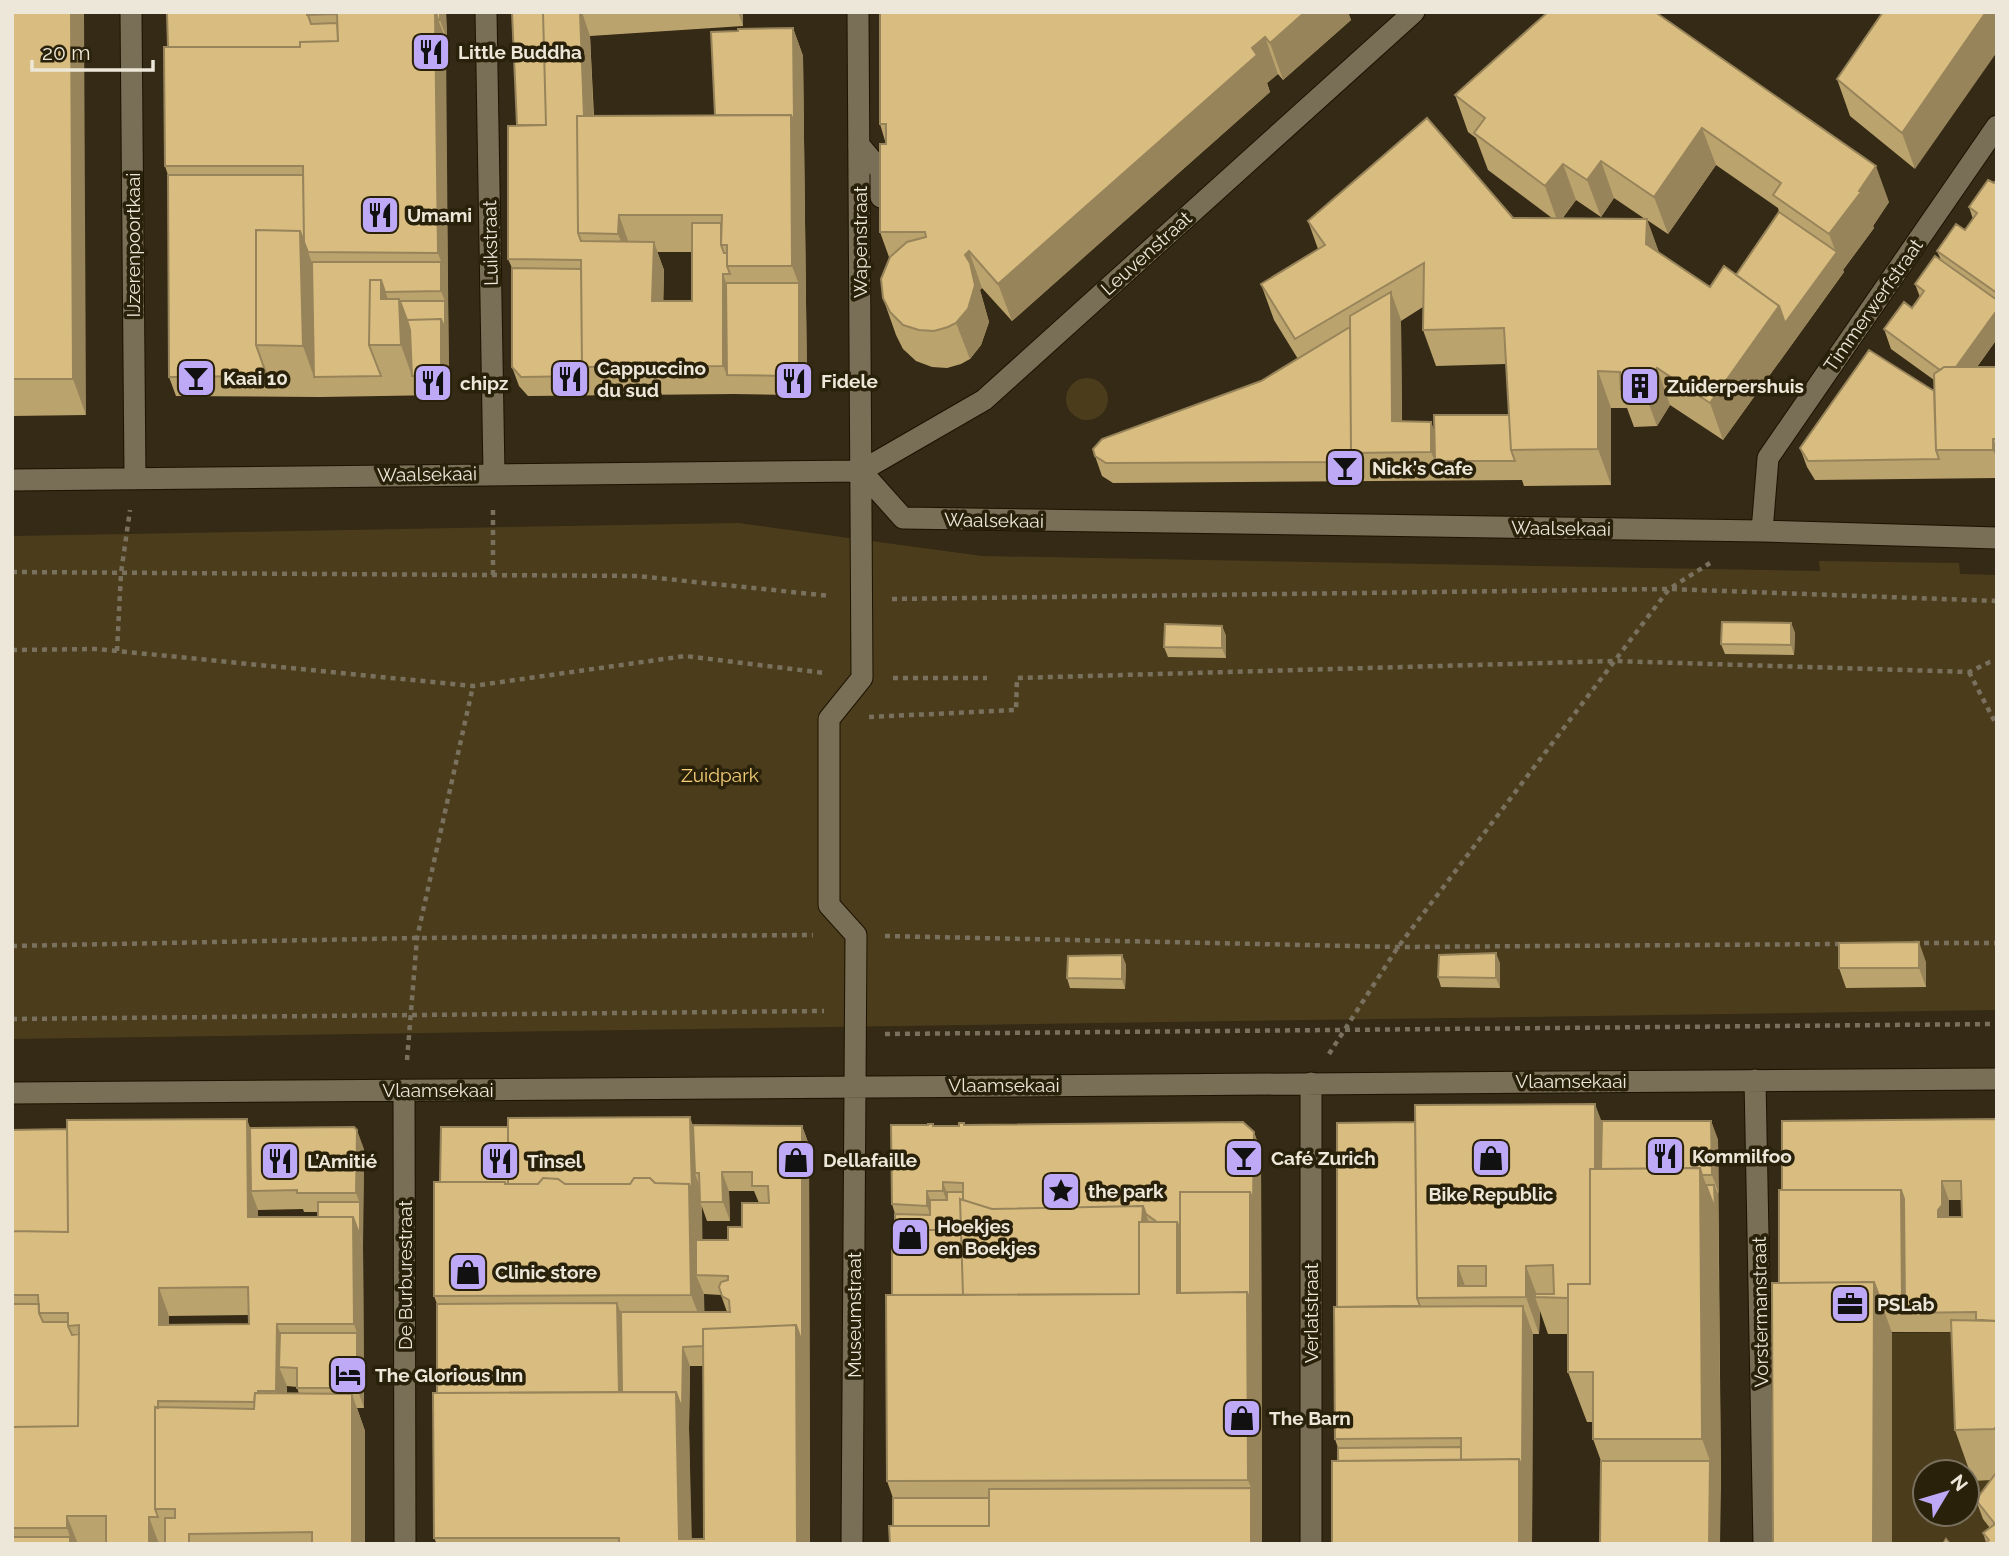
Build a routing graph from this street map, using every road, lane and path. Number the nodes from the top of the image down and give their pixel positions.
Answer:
1 (131, 12) edge
2 (486, 12) edge
3 (858, 12) edge
4 (1414, 12) edge
5 (1997, 126) edge
6 (859, 145) junction
7 (881, 206) edge
8 (862, 471) junction
9 (494, 474) junction
10 (135, 478) junction
11 (12, 480) edge
12 (1762, 531) junction
13 (1997, 538) edge
14 (1715, 560) dead end
15 (12, 572) edge
16 (121, 573) junction
17 (493, 575) junction
18 (1669, 589) junction
19 (861, 599) junction
20 (1997, 601) edge
21 (12, 650) edge
22 (117, 651) junction
23 (1614, 662) junction
24 (1997, 662) edge
25 (1969, 672) junction
26 (862, 678) junction
27 (987, 678) dead end
28 (473, 686) junction
29 (829, 719) junction
30 (1997, 726) edge
31 (856, 935) junction
32 (417, 938) junction
33 (1913, 943) edge
34 (1997, 943) edge
35 (1843, 944) edge
36 (12, 946) edge
37 (1398, 947) junction
38 (856, 1010) junction
39 (411, 1016) junction
40 (12, 1019) edge
41 (1997, 1024) edge
42 (1346, 1028) junction
43 (856, 1034) junction
44 (1997, 1079) edge
45 (1755, 1080) junction
46 (1311, 1083) junction
47 (855, 1087) junction
48 (404, 1090) junction
49 (12, 1093) edge
50 (405, 1544) edge
51 (852, 1544) edge
52 (1311, 1544) edge
53 (1765, 1544) edge

1 - 10 street, IJzerenpoortkaai
2 - 9 street, Luikstraat
3 - 6 street, Wapenstraat
4 - 8 street, Leuvenstraat
5 - 12 street, Timmerwerfstraat
6 - 7 street
6 - 8 street, Wapenstraat
8 - 9 street, Waalsekaai
8 - 12 street, Waalsekaai
8 - 19 street, Wapenstraat
9 - 10 street, Waalsekaai
9 - 17 path
10 - 11 street, Waalsekaai
10 - 16 path
12 - 13 street, Waalsekaai
14 - 18 path
15 - 16 path
16 - 17 path
16 - 22 path
17 - 19 path
18 - 19 path
18 - 20 path
18 - 23 path
19 - 26 street, Wapenstraat
21 - 22 path
22 - 28 path
23 - 25 path
23 - 29 path
23 - 37 path
24 - 25 path
25 - 30 path
26 - 27 path
26 - 28 path
26 - 29 street
28 - 32 path
29 - 31 street
31 - 32 path
31 - 37 path
31 - 38 street, Museumstraat
32 - 36 path
32 - 39 path
33 - 34 path
35 - 37 path
37 - 42 path
38 - 39 path
38 - 43 street, Museumstraat
39 - 40 path
39 - 48 path
41 - 42 path
42 - 43 path
42 - 46 path
43 - 47 street, Museumstraat
44 - 45 street, Vlaamsekaai
45 - 46 street, Vlaamsekaai
45 - 53 street, Vorstermanstraat
46 - 47 street, Vlaamsekaai
46 - 52 street, Verlatstraat
47 - 48 street, Vlaamsekaai
47 - 51 street, Museumstraat
48 - 49 street, Vlaamsekaai
48 - 50 street, De Burburestraat

